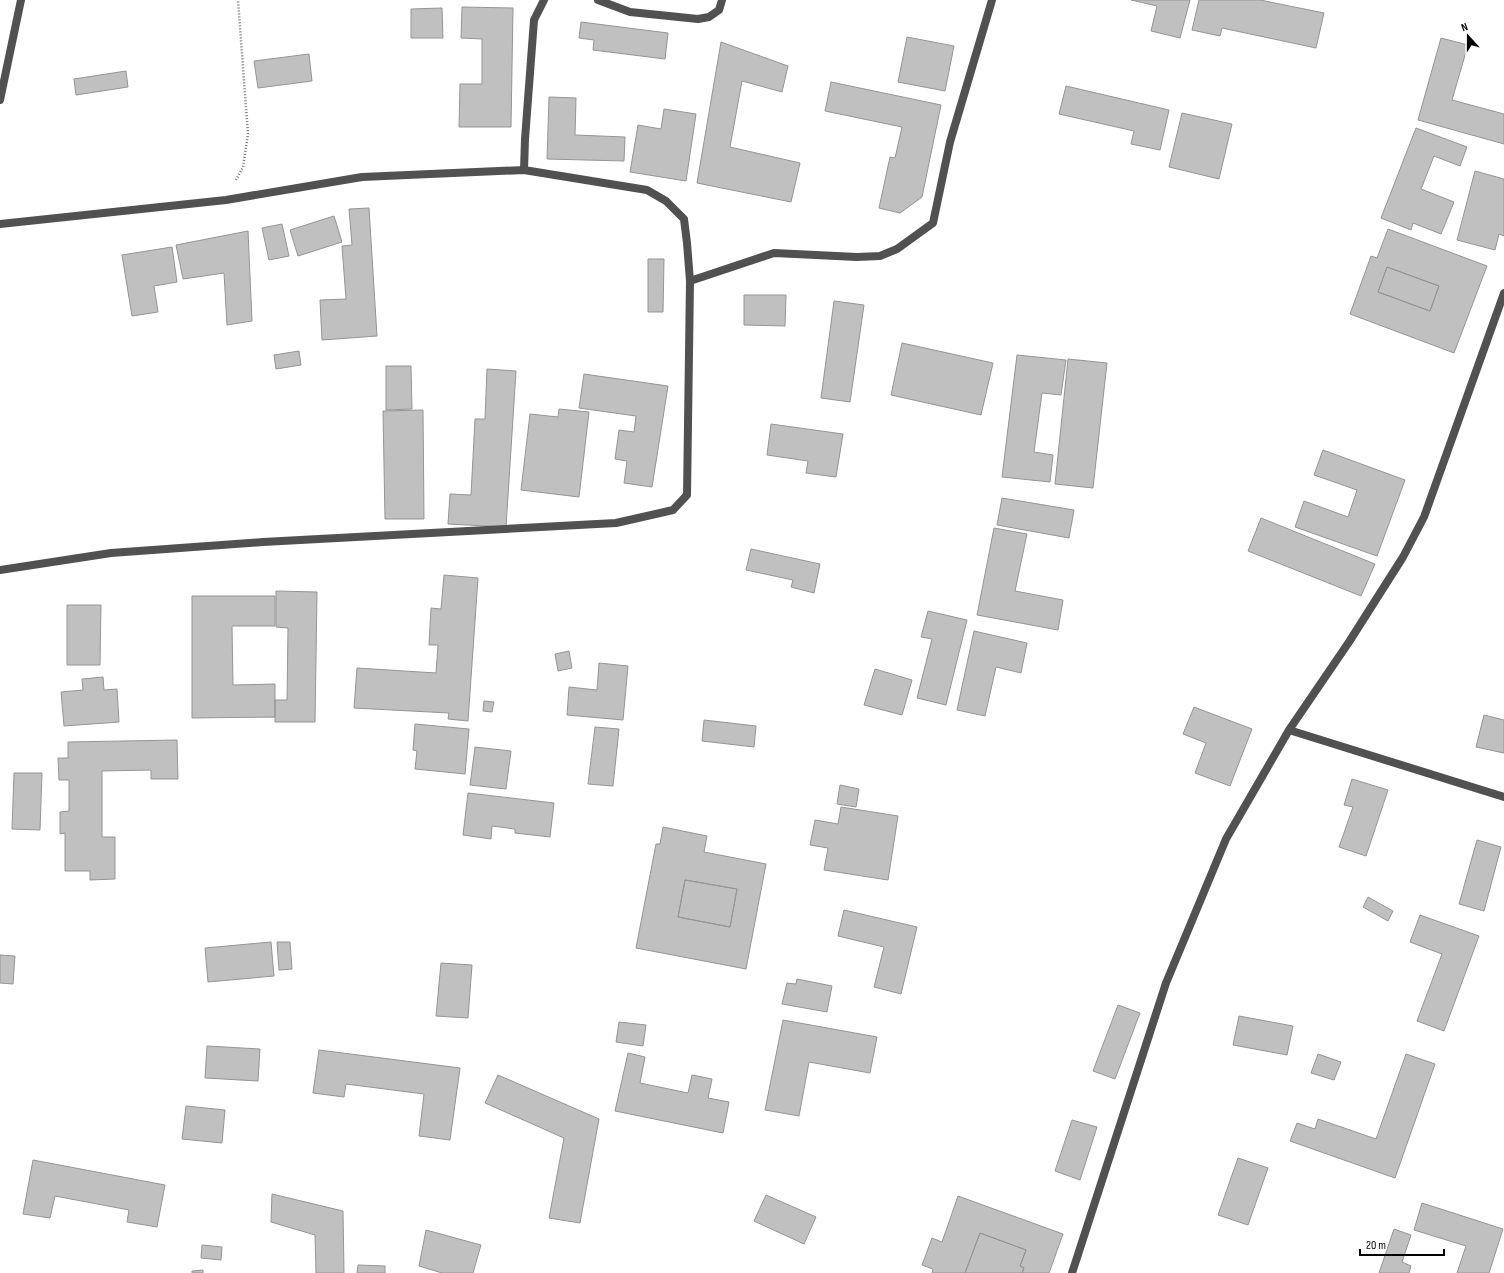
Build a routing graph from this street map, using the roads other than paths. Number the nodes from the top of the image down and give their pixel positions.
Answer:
1 (20, 0) edge
2 (544, 0) edge
3 (598, 0) edge
4 (722, 0) edge
5 (992, 0) edge
6 (0, 100) edge
7 (524, 170) junction
8 (0, 224) edge
9 (690, 281) junction
10 (1504, 293) edge
11 (0, 570) edge
12 (1289, 730) junction
13 (1504, 798) edge
14 (1072, 1273) edge

1 - 6 street
2 - 7 street
3 - 4 street
5 - 9 street
7 - 8 street
7 - 9 street
9 - 11 street
10 - 12 street
12 - 13 street
12 - 14 street

